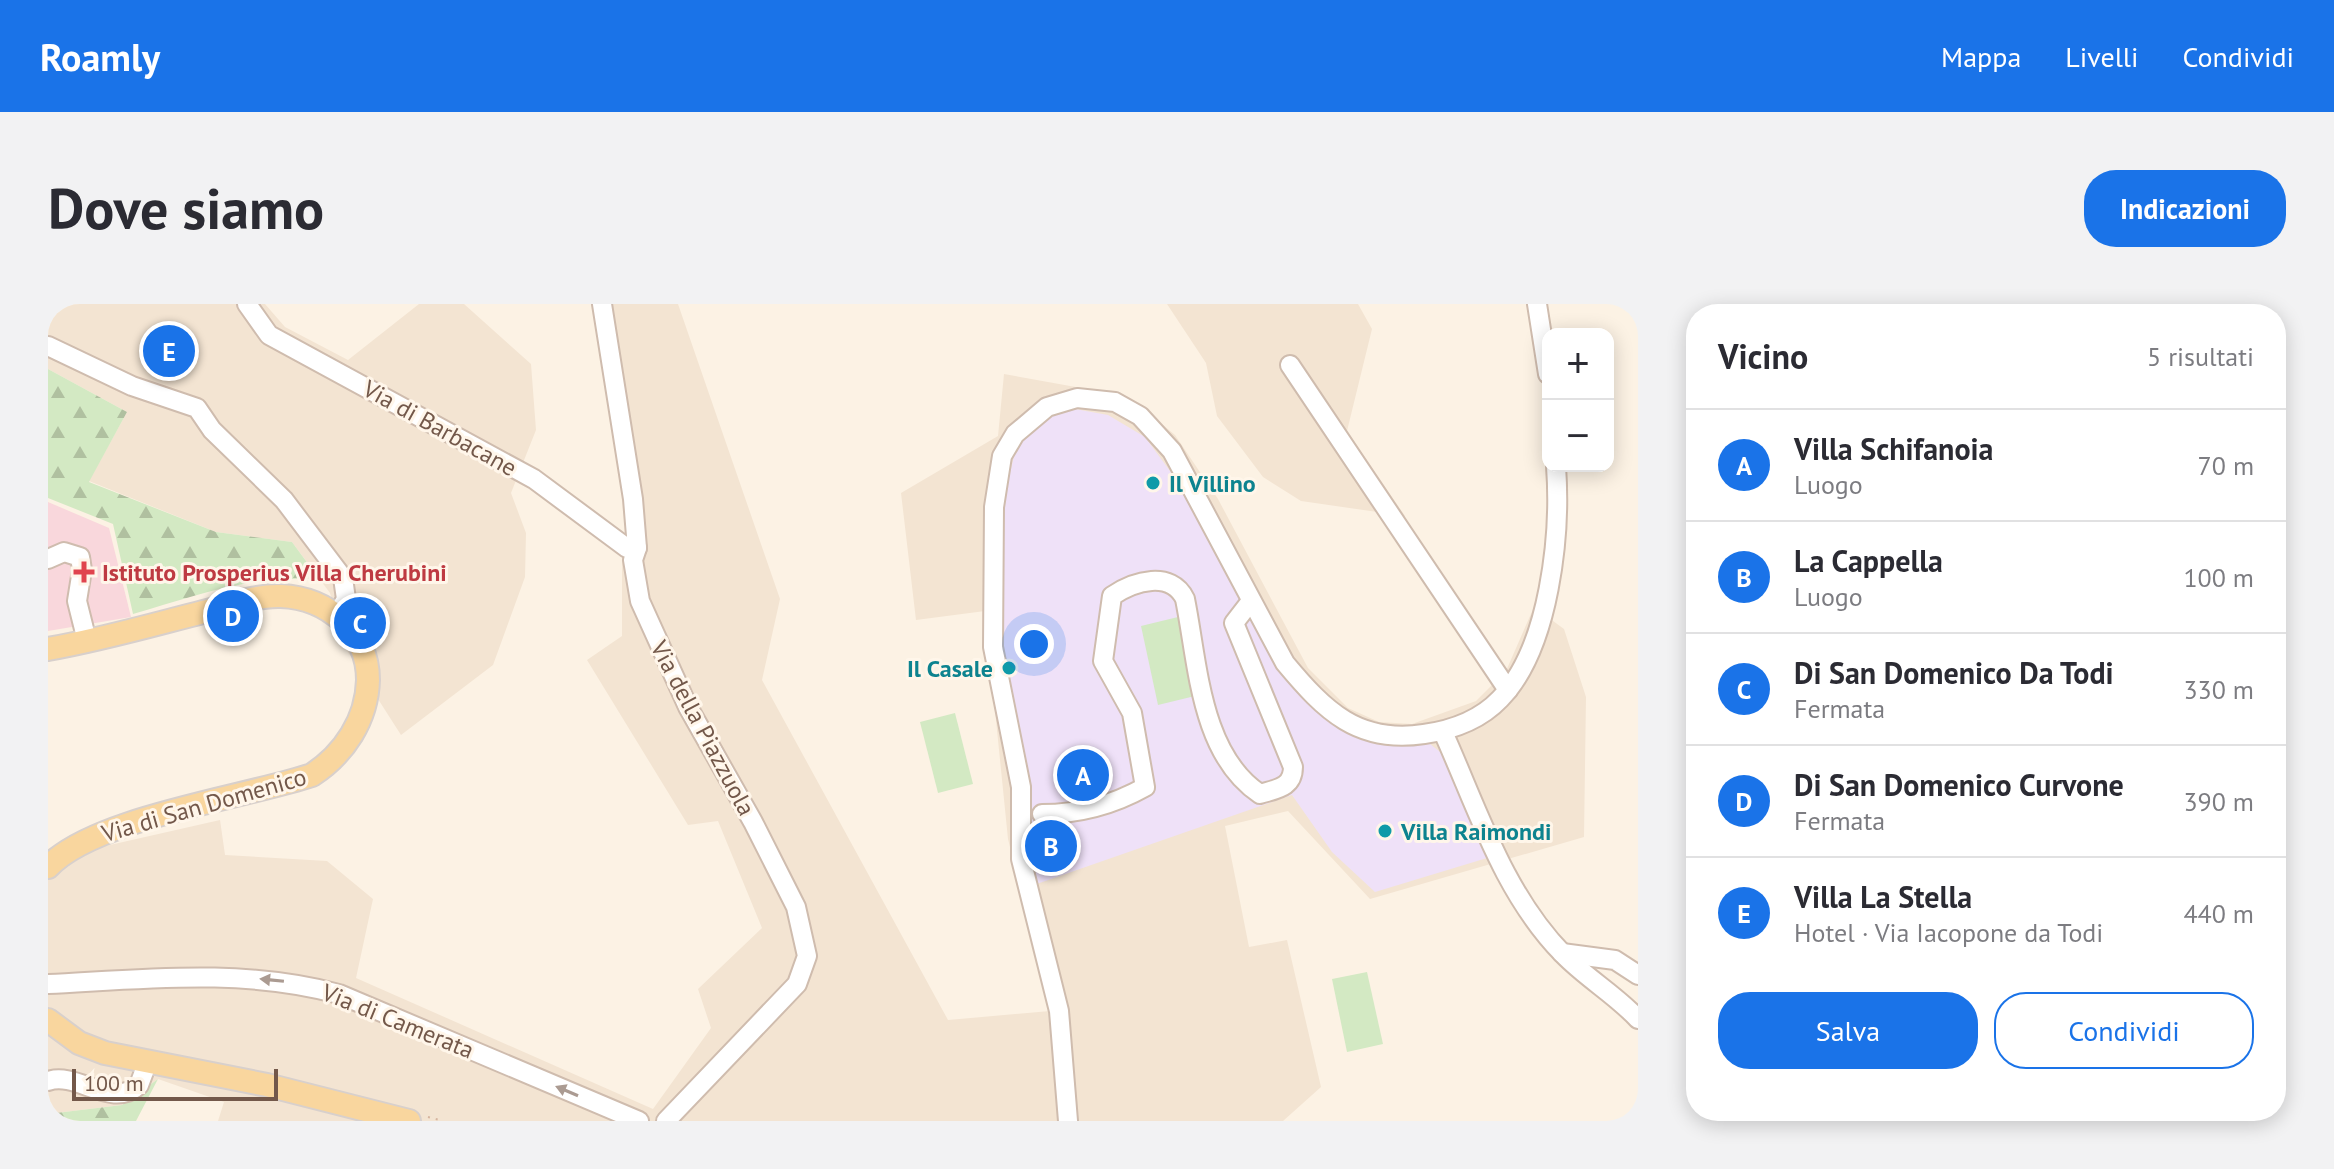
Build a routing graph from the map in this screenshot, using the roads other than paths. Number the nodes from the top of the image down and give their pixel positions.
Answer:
1 (247, 304) edge
2 (602, 304) edge
3 (1537, 304) edge
4 (1542, 336) edge
5 (48, 346) edge
6 (1290, 365) dead end
7 (1556, 472) edge
8 (637, 548) junction
9 (48, 559) edge
10 (1251, 601) junction
11 (336, 616) junction
12 (87, 641) junction
13 (48, 649) edge
14 (1508, 690) junction
15 (1443, 732) junction
16 (1042, 814) dead end
17 (48, 867) edge
18 (1562, 953) junction
19 (1638, 975) edge
20 (48, 984) edge
21 (1638, 1019) edge
22 (48, 1020) edge
23 (148, 1061) junction
24 (48, 1081) edge
25 (686, 1098) junction
26 (409, 1121) edge
27 (639, 1121) edge
28 (666, 1121) edge
29 (685, 1121) edge
30 (1068, 1121) edge

1 - 8 street, Via di Barbacane
2 - 8 street, Via della Piazzuola
3 - 4 street
5 - 11 street
6 - 14 street
7 - 14 street
8 - 25 street, Via della Piazzuola
9 - 12 street
10 - 15 street
10 - 16 street
10 - 30 street
11 - 12 main road, Via di San Domenico
11 - 17 main road, Via di San Domenico
12 - 13 main road, Via di San Domenico
14 - 15 street
15 - 18 street
18 - 19 street
18 - 21 street
27 -> 20 street, Via di Camerata
22 - 23 main road
23 - 24 street
23 - 26 main road
25 - 28 street, Via della Piazzuola
25 - 29 street

